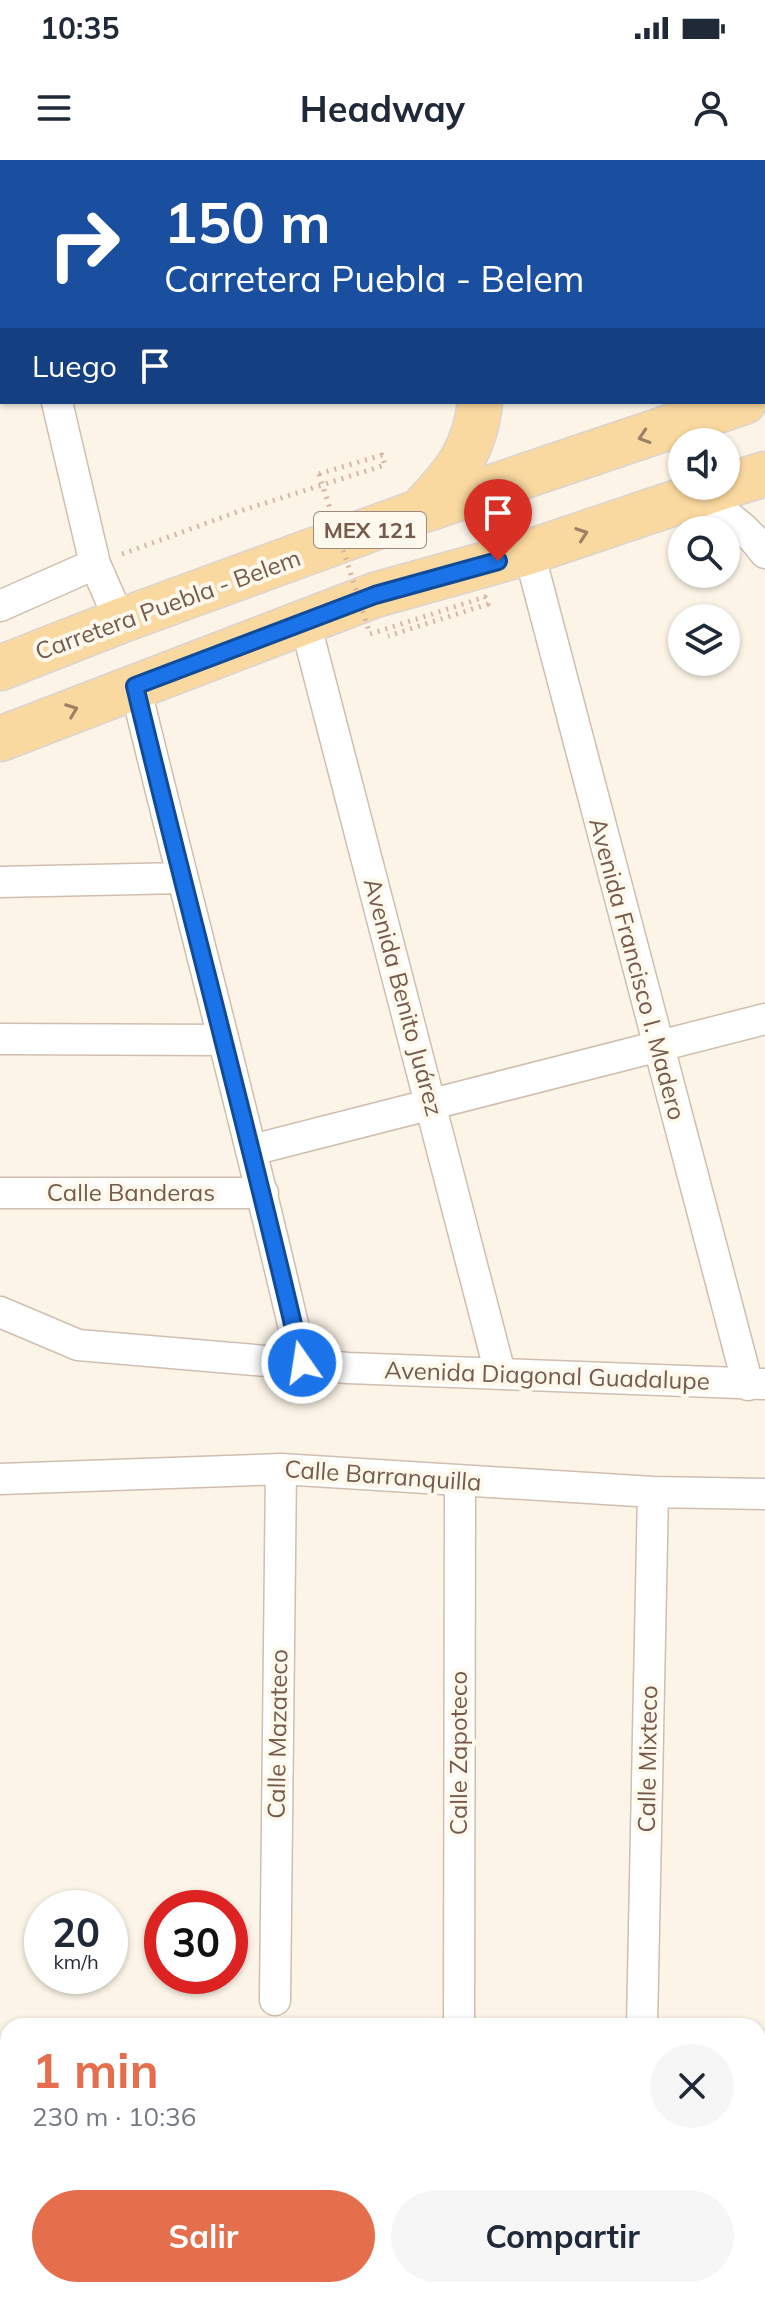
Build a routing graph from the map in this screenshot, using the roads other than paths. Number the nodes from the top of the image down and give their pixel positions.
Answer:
1 (57, 404) edge
2 (480, 404) edge
3 (718, 406) edge
4 (765, 474) edge
5 (740, 481) edge
6 (682, 500) edge
7 (721, 500) edge
8 (421, 511) junction
9 (529, 552) junction
10 (765, 553) edge
11 (95, 564) junction
12 (0, 606) edge
13 (120, 621) junction
14 (305, 622) junction
15 (0, 668) edge
16 (135, 686) junction
17 (0, 739) edge
18 (182, 878) junction
19 (0, 882) edge
20 (765, 1019) edge
21 (0, 1039) edge
22 (222, 1040) junction
23 (657, 1048) junction
24 (431, 1104) junction
25 (252, 1150) junction
26 (0, 1193) edge
27 (263, 1193) junction
28 (0, 1312) edge
29 (302, 1363) junction
30 (500, 1373) junction
31 (756, 1385) edge
32 (281, 1469) junction
33 (0, 1479) edge
34 (460, 1481) junction
35 (653, 1492) junction
36 (765, 1494) edge
37 (275, 2000) dead end
38 (459, 2018) edge
39 (642, 2018) edge

1 - 11 street
2 - 8 main road
3 -> 8 main road, Carretera Puebla - Belem / MEX 121
4 - 5 main road, MEX 121
9 -> 6 main road, MEX 121
7 - 10 street
8 - 13 main road, Carretera Puebla - Belem / MEX 121
9 - 14 main road, MEX 121
9 - 23 street, Avenida Francisco I. Madero
11 - 12 street
11 - 13 street
13 - 15 main road, Carretera Puebla - Belem / MEX 121
14 - 16 main road, MEX 121
14 - 24 street, Avenida Benito Juárez
17 -> 16 main road, MEX 121
16 - 18 street
18 - 19 street
18 - 22 street
20 - 23 street
21 - 22 street
22 - 25 street
23 - 24 street
23 - 31 street, Avenida Francisco I. Madero
24 - 25 street
24 - 30 street, Avenida Benito Juárez
25 - 27 street
26 - 27 street, Calle Banderas
27 - 29 street
28 - 29 street, Avenida Diagonal Guadalupe
29 - 30 street, Avenida Diagonal Guadalupe
30 - 31 street, Avenida Diagonal Guadalupe
32 - 33 street, Calle Barranquilla
32 - 34 street, Calle Barranquilla
32 - 37 street, Calle Mazateco
34 - 35 street, Calle Barranquilla
34 - 38 street, Calle Zapoteco
35 - 36 street, Calle Barranquilla
35 - 39 street, Calle Mixteco

